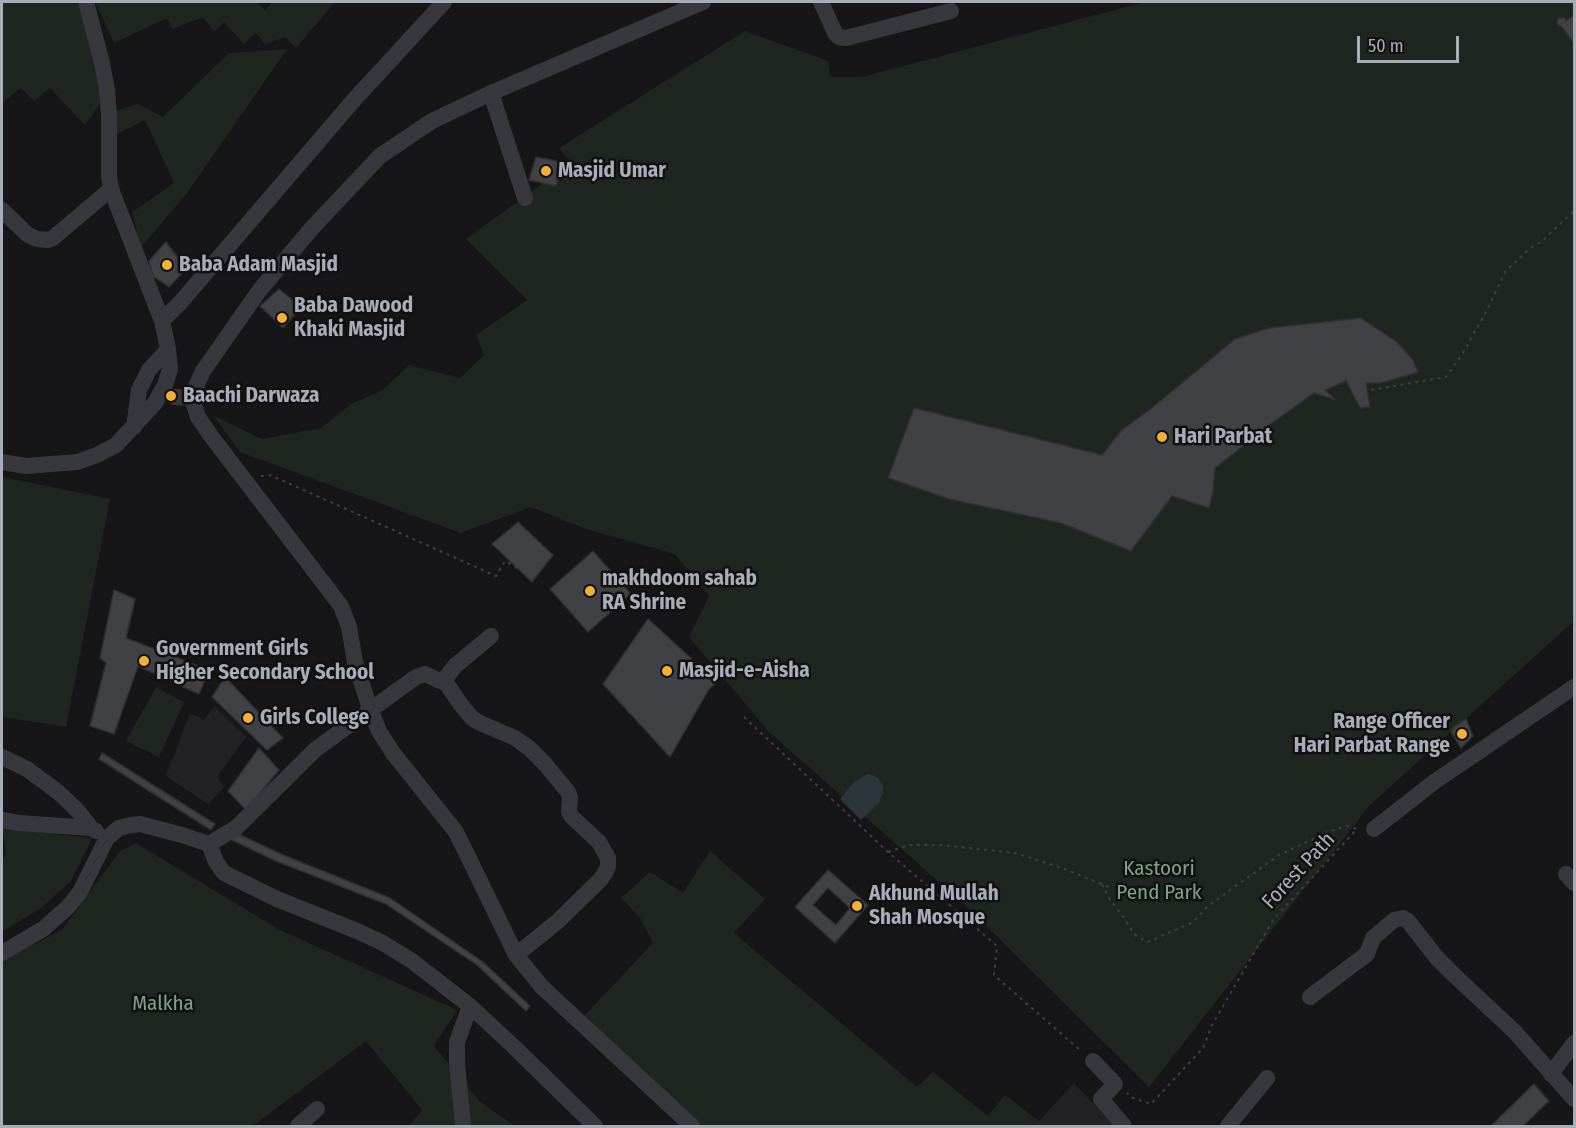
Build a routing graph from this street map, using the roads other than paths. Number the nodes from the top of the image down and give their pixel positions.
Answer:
1 (86, 2) edge
2 (444, 2) edge
3 (703, 2) edge
4 (821, 2) edge
5 (951, 12) dead end
6 (491, 93) junction
7 (111, 189) junction
8 (525, 198) dead end
9 (2, 210) edge
10 (162, 321) junction
11 (168, 349) junction
12 (168, 394) junction
13 (194, 398) junction
14 (134, 427) junction
15 (2, 462) edge
16 (491, 636) dead end
17 (444, 680) junction
18 (1575, 687) edge
19 (370, 709) junction
20 (2, 757) edge
21 (2, 820) edge
22 (91, 828) junction
23 (1374, 829) dead end
24 (107, 838) junction
25 (208, 844) junction
26 (2, 953) edge
27 (516, 955) junction
28 (1310, 997) dead end
29 (470, 1006) junction
30 (1575, 1043) edge
31 (1093, 1061) road end
32 (1551, 1074) junction
33 (1267, 1078) dead end
34 (1575, 1099) edge
35 (316, 1109) dead end
36 (298, 1126) edge
37 (463, 1126) edge
38 (595, 1126) edge
39 (692, 1126) edge
40 (1125, 1126) edge
41 (1228, 1126) edge

1 - 7 street
2 - 10 street
3 - 6 street
4 - 5 street
6 - 8 street
6 - 13 street
7 - 9 street
7 - 10 street
10 - 11 street
11 - 12 street
11 - 14 street
12 - 13 street
12 - 14 street
13 - 19 street
14 - 15 street
16 - 17 street
17 - 19 street
17 - 27 street
18 - 23 street
19 - 25 street
19 - 27 street
20 - 22 street
21 - 22 street
22 - 24 street
24 - 25 street
24 - 26 street
25 - 29 street
27 - 39 street
28 - 32 street
29 - 37 street
29 - 38 street
30 - 32 street
31 - 40 street
32 - 34 street
33 - 41 street
35 - 36 street

